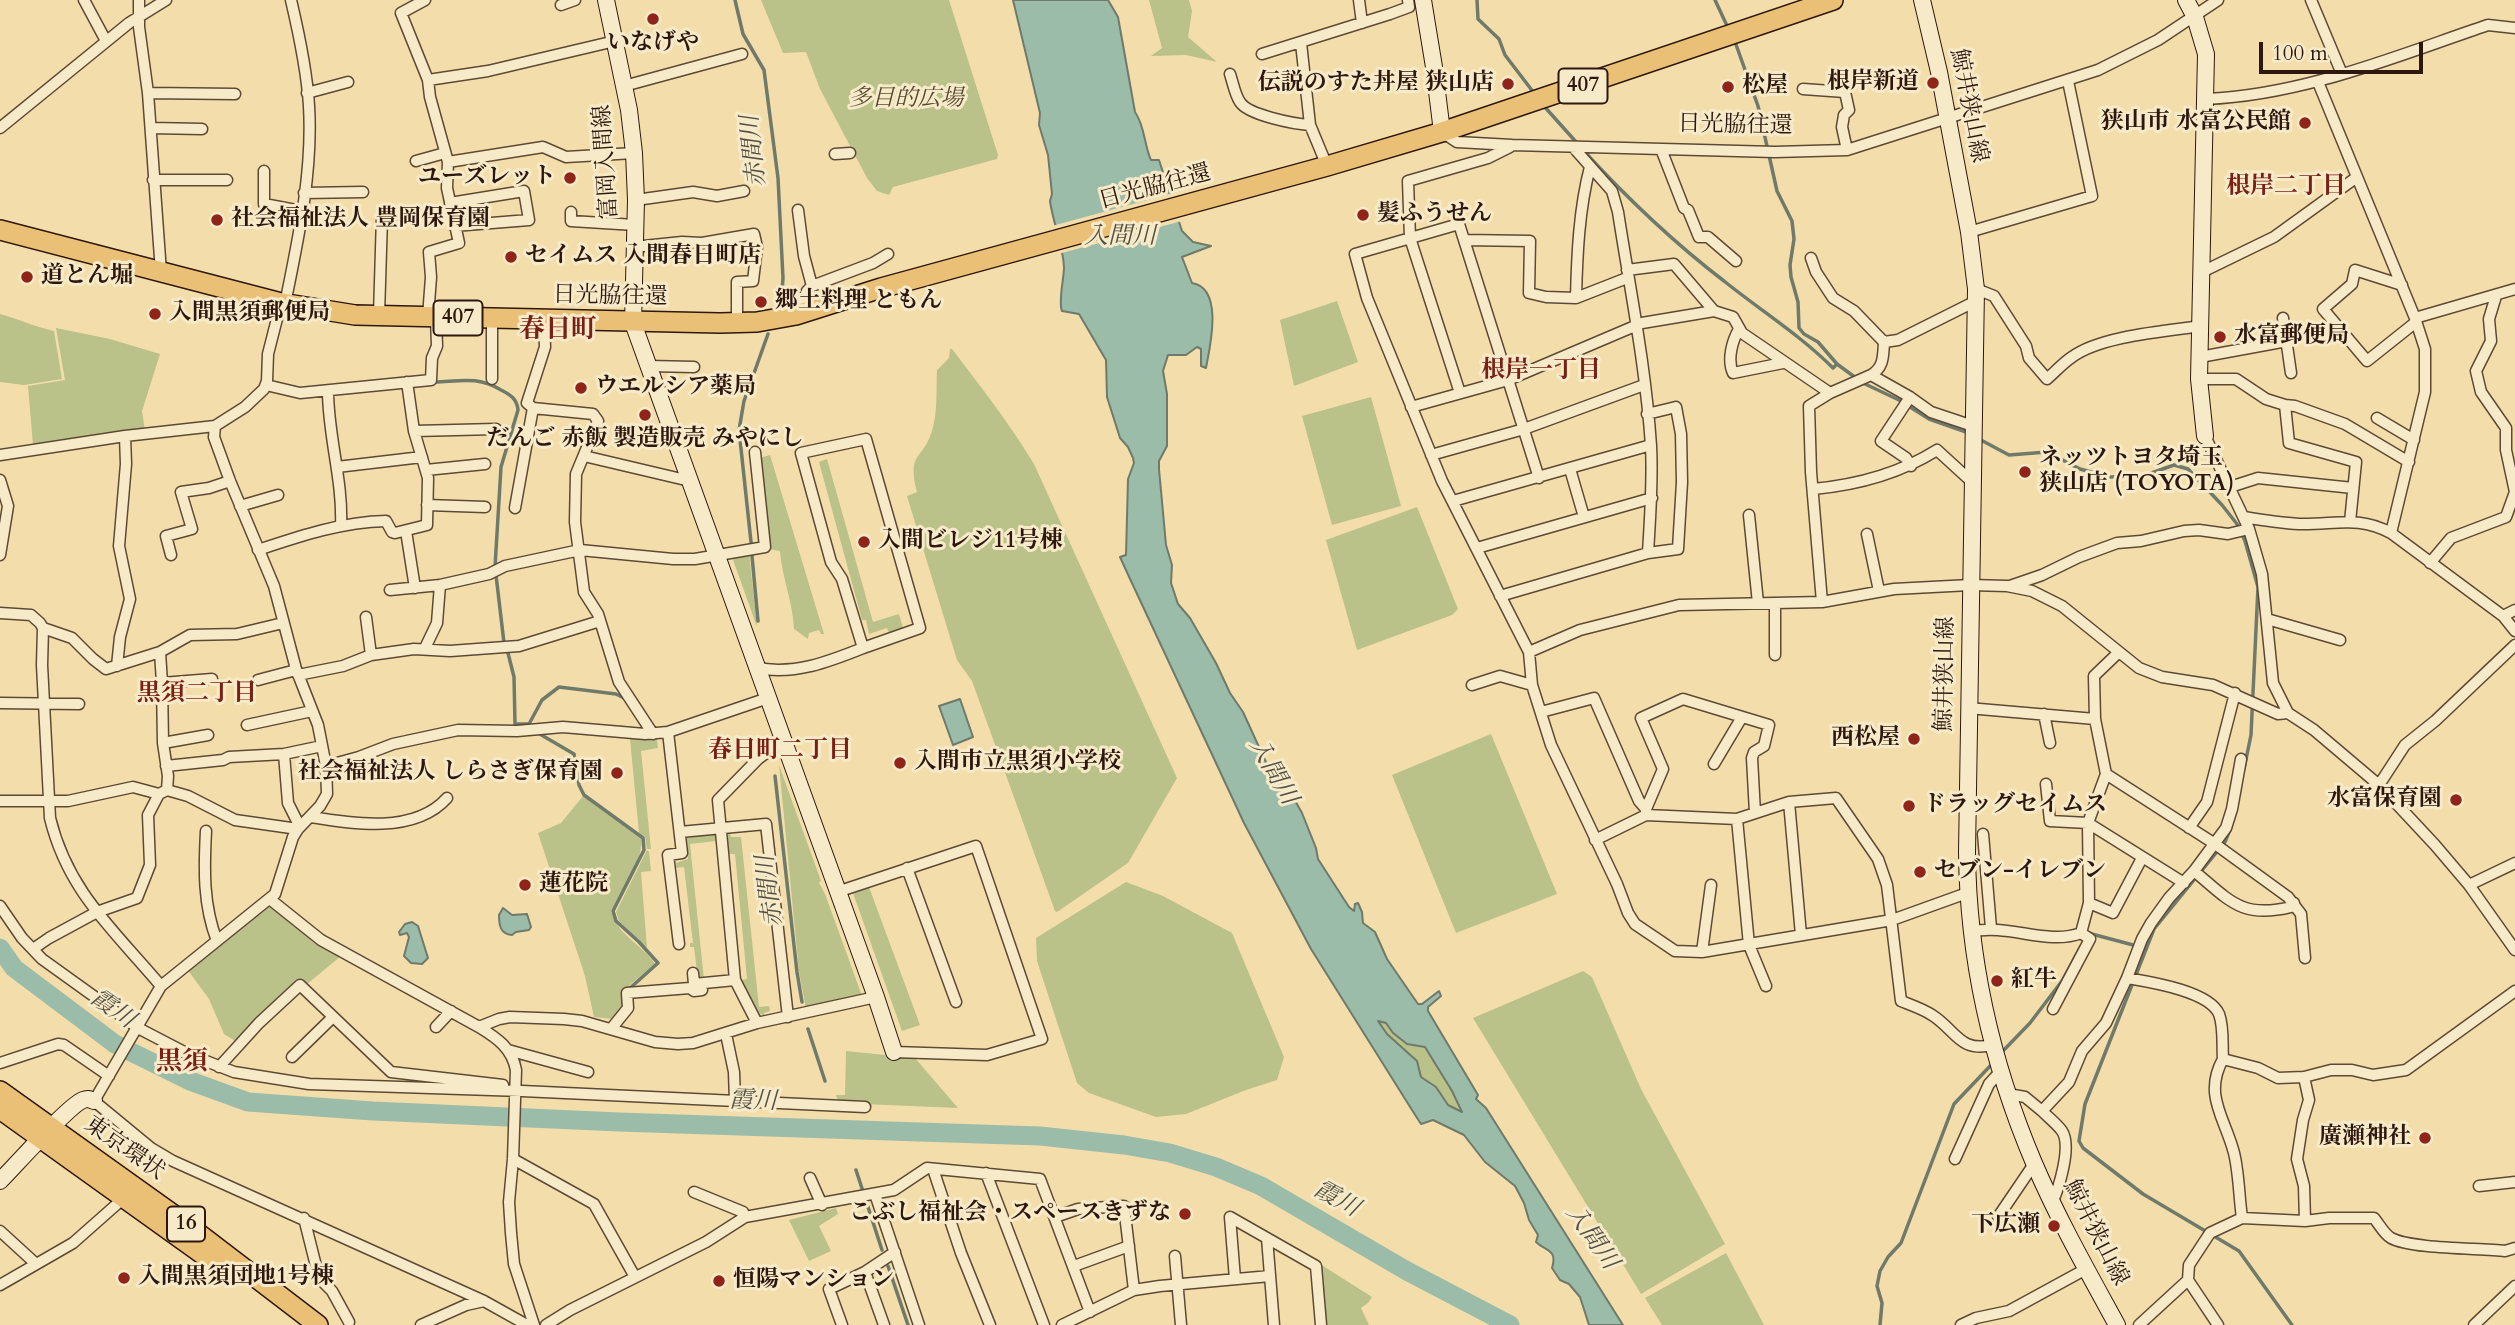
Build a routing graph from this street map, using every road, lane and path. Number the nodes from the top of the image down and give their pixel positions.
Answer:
1 (84, 0) edge
2 (139, 0) edge
3 (166, 0) edge
4 (290, 0) edge
5 (425, 0) edge
6 (575, 0) edge
7 (606, 0) edge
8 (1359, 0) edge
9 (1408, 0) edge
10 (1423, 0) edge
11 (1833, 0) edge
12 (1922, 0) edge
13 (2186, 0) edge
14 (2218, 0) edge
15 (2311, 0) edge
16 (561, 5) dead end
17 (140, 17) junction
18 (2195, 17) junction
19 (1362, 23) junction
20 (2515, 28) edge
21 (106, 41) junction
22 (615, 41) junction
23 (1301, 43) junction
24 (742, 54) dead end
25 (1262, 54) dead end
26 (2343, 74) junction
27 (1230, 75) dead end
28 (428, 80) junction
29 (2068, 81) junction
30 (348, 82) dead end
31 (2318, 82) junction
32 (624, 86) junction
33 (1803, 89) dead end
34 (148, 93) junction
35 (307, 93) junction
36 (235, 94) dead end
37 (2206, 99) junction
38 (1947, 119) junction
39 (1310, 125) junction
40 (0, 128) edge
41 (151, 128) junction
42 (202, 128) dead end
43 (1442, 132) junction
44 (1512, 145) junction
45 (1574, 147) junction
46 (1661, 149) junction
47 (1847, 150) junction
48 (634, 153) junction
49 (850, 153) dead end
50 (835, 154) dead end
51 (447, 157) junction
52 (416, 161) dead end
53 (1327, 166) junction
54 (1590, 167) junction
55 (264, 171) dead end
56 (2357, 177) junction
57 (153, 180) junction
58 (227, 180) dead end
59 (744, 191) dead end
60 (363, 192) dead end
61 (304, 193) junction
62 (636, 200) junction
63 (450, 203) junction
64 (798, 210) dead end
65 (301, 211) junction
66 (571, 212) dead end
67 (402, 213) dead end
68 (635, 225) junction
69 (454, 226) junction
70 (0, 230) edge
71 (1969, 232) junction
72 (1410, 238) junction
73 (1464, 240) junction
74 (634, 247) junction
75 (888, 254) dead end
76 (1811, 258) dead end
77 (1736, 261) dead end
78 (161, 272) junction
79 (2202, 272) junction
80 (1627, 274) junction
81 (2402, 285) junction
82 (812, 286) junction
83 (2515, 289) edge
84 (1976, 295) junction
85 (2496, 296) junction
86 (1576, 298) junction
87 (283, 304) junction
88 (1714, 311) junction
89 (379, 315) junction
90 (796, 315) junction
91 (432, 317) junction
92 (492, 318) junction
93 (2283, 318) dead end
94 (544, 320) junction
95 (2416, 320) junction
96 (633, 323) junction
97 (737, 323) junction
98 (1635, 325) junction
99 (2201, 326) junction
100 (1739, 329) junction
101 (2287, 341) junction
102 (1884, 342) junction
103 (2200, 357) junction
104 (1783, 362) junction
105 (649, 366) junction
106 (694, 367) dead end
107 (2291, 373) dead end
108 (1867, 376) junction
109 (492, 379) dead end
110 (2199, 379) junction
111 (1508, 380) junction
112 (407, 382) junction
113 (1644, 385) junction
114 (266, 386) junction
115 (328, 391) junction
116 (1460, 393) junction
117 (1830, 393) junction
118 (1910, 398) junction
119 (2285, 405) junction
120 (1412, 407) junction
121 (533, 408) junction
122 (1647, 414) junction
123 (2377, 418) dead end
124 (215, 426) junction
125 (496, 429) dead end
126 (1524, 429) junction
127 (414, 431) junction
128 (1973, 431) junction
129 (125, 436) junction
130 (2205, 436) joint
131 (2414, 440) junction
132 (1651, 445) junction
133 (755, 452) dead end
134 (0, 454) edge
135 (1432, 454) junction
136 (584, 456) junction
137 (422, 457) junction
138 (2409, 462) junction
139 (485, 464) dead end
140 (1911, 466) junction
141 (337, 467) junction
142 (1570, 469) junction
143 (426, 470) junction
144 (1539, 478) junction
145 (0, 480) edge
146 (230, 481) junction
147 (690, 481) junction
148 (1972, 482) junction
149 (2230, 487) junction
150 (2353, 488) junction
151 (1813, 489) junction
152 (278, 495) dead end
153 (1651, 498) junction
154 (1453, 501) junction
155 (428, 505) junction
156 (240, 506) junction
157 (485, 507) dead end
158 (515, 508) dead end
159 (1749, 514) dead end
160 (1584, 517) junction
161 (2244, 517) junction
162 (2350, 522) junction
163 (341, 526) junction
164 (2243, 530) junction
165 (406, 531) junction
166 (2391, 533) junction
167 (1867, 534) dead end
168 (1, 542) edge
169 (1477, 548) junction
170 (258, 550) junction
171 (580, 550) junction
172 (1648, 554) junction
173 (0, 555) edge
174 (171, 555) dead end
175 (718, 557) junction
176 (2430, 563) junction
177 (440, 585) junction
178 (1970, 585) junction
179 (2007, 586) junction
180 (415, 588) junction
181 (390, 590) dead end
182 (1879, 592) junction
183 (1500, 596) junction
184 (1822, 602) junction
185 (1758, 603) junction
186 (1775, 603) junction
187 (2515, 610) edge
188 (0, 613) edge
189 (366, 617) dead end
190 (2503, 617) junction
191 (2267, 619) junction
192 (600, 621) junction
193 (283, 623) junction
194 (43, 628) junction
195 (2515, 631) edge
196 (2340, 640) dead end
197 (2515, 645) edge
198 (425, 648) junction
199 (863, 648) junction
200 (160, 652) junction
201 (1529, 652) junction
202 (2118, 653) junction
203 (1775, 654) dead end
204 (371, 655) junction
205 (117, 666) junction
206 (757, 668) junction
207 (297, 673) junction
208 (212, 679) dead end
209 (258, 680) dead end
210 (163, 683) junction
211 (1472, 685) dead end
212 (1532, 685) junction
213 (2235, 693) junction
214 (768, 698) junction
215 (0, 703) edge
216 (45, 704) junction
217 (79, 704) dead end
218 (1969, 708) junction
219 (312, 711) junction
220 (1541, 712) junction
221 (2288, 713) junction
222 (2044, 714) junction
223 (1742, 717) junction
224 (2095, 719) junction
225 (247, 724) dead end
226 (668, 732) junction
227 (653, 734) junction
228 (208, 736) dead end
229 (783, 740) junction
230 (163, 743) junction
231 (2050, 743) dead end
232 (322, 746) junction
233 (284, 754) junction
234 (2241, 759) dead end
235 (1714, 764) dead end
236 (166, 766) junction
237 (326, 766) junction
238 (2106, 774) junction
239 (2046, 784) dead end
240 (2379, 785) junction
241 (163, 792) junction
242 (447, 798) dead end
243 (0, 800) edge
244 (1789, 802) junction
245 (49, 803) junction
246 (1646, 812) junction
247 (1755, 813) junction
248 (311, 817) junction
249 (1737, 820) junction
250 (2088, 823) junction
251 (299, 828) junction
252 (720, 828) junction
253 (2189, 828) junction
254 (205, 831) dead end
255 (680, 832) junction
256 (1983, 834) dead end
257 (1595, 841) junction
258 (2215, 844) junction
259 (2142, 858) junction
260 (2515, 863) edge
261 (907, 868) junction
262 (2199, 875) junction
263 (2184, 883) junction
264 (1711, 885) dead end
265 (2469, 885) junction
266 (837, 892) junction
267 (1967, 893) junction
268 (271, 900) junction
269 (2089, 903) junction
270 (2294, 903) junction
271 (0, 906) edge
272 (97, 912) junction
273 (1892, 920) junction
274 (1991, 928) junction
275 (1971, 932) junction
276 (1801, 935) junction
277 (2086, 936) junction
278 (217, 941) junction
279 (679, 944) dead end
280 (1749, 945) junction
281 (33, 950) junction
282 (2515, 950) edge
283 (1702, 952) junction
284 (2305, 958) dead end
285 (693, 973) dead end
286 (2132, 979) junction
287 (735, 981) junction
288 (1766, 985) dead end
289 (161, 986) junction
290 (702, 990) dead end
291 (2515, 991) edge
292 (876, 998) junction
293 (956, 1002) dead end
294 (2053, 1009) dead end
295 (451, 1011) junction
296 (333, 1017) junction
297 (788, 1017) junction
298 (757, 1023) junction
299 (436, 1027) dead end
300 (479, 1027) junction
301 (611, 1029) junction
302 (137, 1030) junction
303 (726, 1034) junction
304 (508, 1050) junction
305 (894, 1052) joint
306 (292, 1057) dead end
307 (1997, 1059) junction
308 (2223, 1059) junction
309 (0, 1063) edge
310 (219, 1067) junction
311 (589, 1072) dead end
312 (109, 1076) junction
313 (2304, 1077) junction
314 (515, 1090) junction
315 (0, 1091) edge
316 (2008, 1094) junction
317 (94, 1101) junction
318 (735, 1101) junction
319 (865, 1107) dead end
320 (0, 1109) edge
321 (2042, 1111) junction
322 (47, 1133) junction
323 (513, 1159) junction
324 (1955, 1159) dead end
325 (2034, 1164) junction
326 (933, 1169) junction
327 (986, 1173) junction
328 (810, 1178) dead end
329 (0, 1181) edge
330 (2515, 1182) edge
331 (2479, 1186) dead end
332 (694, 1192) dead end
333 (875, 1194) junction
334 (125, 1197) junction
335 (2052, 1203) junction
336 (822, 1205) junction
337 (745, 1217) junction
338 (1055, 1217) junction
339 (1998, 1217) dead end
340 (2242, 1218) junction
341 (304, 1219) junction
342 (2305, 1221) junction
343 (0, 1230) edge
344 (1267, 1238) junction
345 (1129, 1246) junction
346 (2515, 1248) edge
347 (895, 1252) junction
348 (1175, 1256) dead end
349 (34, 1263) junction
350 (1074, 1266) junction
351 (2086, 1269) junction
352 (865, 1272) junction
353 (1270, 1276) junction
354 (635, 1277) junction
355 (1235, 1279) junction
356 (2188, 1280) junction
357 (0, 1284) edge
358 (1178, 1284) junction
359 (2515, 1286) edge
360 (1134, 1290) junction
361 (484, 1301) junction
362 (1090, 1311) junction
363 (349, 1322) dead end
364 (297, 1325) edge
365 (318, 1325) edge
366 (421, 1325) edge
367 (527, 1325) edge
368 (534, 1325) edge
369 (546, 1325) edge
370 (842, 1325) edge
371 (884, 1325) edge
372 (919, 1325) edge
373 (990, 1325) edge
374 (1044, 1325) edge
375 (1062, 1325) edge
376 (1181, 1325) edge
377 (1275, 1325) edge
378 (1321, 1325) edge
379 (1961, 1325) edge
380 (2117, 1325) edge
381 (2139, 1325) edge
382 (2218, 1325) edge
383 (2474, 1325) edge

1 - 21 street
2 - 17 street
3 - 17 street
4 - 35 street
5 - 28 street
6 - 16 street
7 - 22 main road, 富岡入間線
8 - 19 street
9 - 19 street
10 - 43 main road
11 - 43 highway, 407
12 - 38 main road, 鯨井狭山線
13 - 18 main road
14 - 18 street, 日光脇往還
15 - 26 street
17 - 21 street
17 - 34 street
18 - 29 street, 日光脇往還
18 - 37 main road
19 - 23 street
20 - 26 street
21 - 40 street
22 - 28 street
22 - 32 main road, 富岡入間線
23 - 25 street
23 - 39 street
24 - 32 street
26 - 31 street
27 - 39 street
28 - 51 street
29 - 38 street, 日光脇往還
29 - 71 street
30 - 35 street
31 - 37 street
31 - 56 street
32 - 48 main road, 富岡入間線
33 - 47 street
34 - 36 street
34 - 41 street
35 - 61 street
37 - 79 main road
38 - 47 street, 日光脇往還
38 - 71 main road, 鯨井狭山線
39 - 53 street
41 - 42 street
41 - 57 street
43 - 44 street, 日光脇往還
43 - 53 highway, 日光脇往還 / 407
44 - 45 street, 日光脇往還
44 - 72 street
45 - 46 street, 日光脇往還
45 - 54 street
46 - 47 street, 日光脇往還
46 - 77 street
48 - 51 street
48 - 62 main road, 富岡入間線
49 - 50 street
51 - 52 street
51 - 63 street
53 - 90 highway, 日光脇往還 / 407
54 - 80 street
54 - 86 street
55 - 65 street
56 - 79 street
56 - 81 street
57 - 58 street
57 - 78 street
59 - 62 street
60 - 61 street
61 - 65 street
62 - 68 main road, 富岡入間線
63 - 69 street
63 - 69 street
64 - 82 street
65 - 87 street
66 - 68 street
67 - 89 street
68 - 74 main road, 富岡入間線
69 - 91 street
70 - 78 highway, 日光脇往還 / 407
71 - 84 main road, 鯨井狭山線
72 - 73 street
72 - 116 street
72 - 120 street
73 - 86 street
73 - 111 street
74 - 96 main road, 富岡入間線
74 - 97 street
75 - 82 street
76 - 102 street
78 - 87 highway, 日光脇往還 / 407
79 - 99 main road
80 - 86 street
80 - 88 street
80 - 98 street
81 - 95 street
81 - 95 street
82 - 90 street
83 - 85 street
84 - 99 street
84 - 102 street
84 - 128 main road, 鯨井狭山線
85 - 95 street
85 - 176 street
87 - 89 highway, 日光脇往還 / 407
87 - 114 street
88 - 98 street
88 - 100 street
89 - 91 highway, 日光脇往還 / 407
90 - 97 highway, 日光脇往還 / 407
91 - 92 highway, 日光脇往還 / 407
91 - 112 street
92 - 94 highway, 日光脇往還 / 407
92 - 109 street
93 - 101 street
94 - 96 highway, 日光脇往還 / 407
94 - 121 street
95 - 131 street
96 - 97 highway, 日光脇往還 / 407
96 - 105 main road
98 - 111 street
98 - 113 street
99 - 103 main road
100 - 104 street
100 - 104 street
101 - 103 street
101 - 107 street
102 - 108 street
103 - 110 main road
104 - 117 street
105 - 106 street
105 - 147 main road
108 - 117 street
108 - 118 street
110 - 119 street
110 - 130 main road
111 - 116 street
111 - 126 street
112 - 115 street
112 - 127 street
113 - 122 street
113 - 126 street
114 - 115 street
114 - 124 street
115 - 141 street
116 - 120 street
117 - 151 street
118 - 128 street
118 - 140 street
119 - 138 street
119 - 150 street
120 - 135 street
121 - 136 street
121 - 158 street
122 - 132 street
122 - 172 street
123 - 131 street
124 - 129 street
124 - 146 street
125 - 127 street
126 - 135 street
126 - 144 street
127 - 137 street
128 - 148 main road, 鯨井狭山線
129 - 134 street
129 - 205 street
130 - 149 street
131 - 138 street
132 - 142 street
132 - 153 street
133 - 175 street
135 - 154 street
136 - 147 street
136 - 171 street
137 - 141 street
137 - 143 street
138 - 166 street
139 - 143 street
140 - 148 street
140 - 151 street
141 - 163 street
142 - 144 street
142 - 160 street
143 - 155 street
144 - 154 street
145 - 168 street
146 - 156 street
146 - 174 street
147 - 175 main road
148 - 178 main road, 鯨井狭山線
149 - 150 street
149 - 161 street
150 - 162 street
151 - 184 street
152 - 156 street
153 - 160 street
153 - 172 street
154 - 169 street
155 - 157 street
155 - 165 street
156 - 170 street
159 - 185 street
160 - 169 street
161 - 162 street
161 - 164 street
162 - 166 street
163 - 165 street
163 - 170 street
164 - 179 street
164 - 191 street
165 - 180 street
166 - 176 street
167 - 182 street
168 - 173 street
169 - 183 street
170 - 193 street
171 - 175 street
171 - 177 street
171 - 192 street
172 - 183 street
175 - 206 main road
176 - 190 street
177 - 180 street
177 - 198 street
178 - 179 street
178 - 182 street
178 - 218 main road, 鯨井狭山線
179 - 202 street
180 - 181 street
182 - 184 street
183 - 201 street
184 - 186 street
185 - 186 street
185 - 201 street
186 - 203 street
187 - 190 street
188 - 194 street
189 - 204 street
190 - 195 street
191 - 196 street
191 - 221 street
192 - 198 street
192 - 227 street
193 - 200 street
193 - 207 street
194 - 205 street
194 - 216 street
197 - 240 street
198 - 204 street
199 - 199 street
199 - 206 street
200 - 205 street
200 - 210 street
201 - 212 street
202 - 213 street
202 - 224 street
204 - 207 street
206 - 214 main road
207 - 209 street
207 - 219 street
208 - 210 street
210 - 230 street
211 - 212 street
212 - 220 street
213 - 221 street
213 - 253 street
214 - 226 street
214 - 229 main road
215 - 216 street
216 - 217 street
216 - 245 street
218 - 222 street
218 - 267 main road, 鯨井狭山線
219 - 225 street
219 - 232 street
220 - 246 street
220 - 257 street
221 - 240 street
222 - 224 street
222 - 231 street
223 - 235 street
223 - 246 street
223 - 247 street
224 - 238 street
226 - 227 street
226 - 255 street
227 - 237 street
228 - 230 street
229 - 252 street
229 - 266 main road
230 - 236 street
232 - 233 street
232 - 237 street
233 - 236 street
233 - 251 street
234 - 258 street
236 - 241 street
237 - 248 street
238 - 250 street
238 - 253 street
239 - 250 street
240 - 265 street
241 - 245 street
241 - 251 street
241 - 272 street
242 - 248 street
243 - 245 street
244 - 247 street
244 - 273 street
244 - 276 street
245 - 272 street
246 - 249 street
246 - 257 street
247 - 249 street
248 - 251 street
249 - 280 street
250 - 259 street
250 - 269 street
251 - 268 street
252 - 255 street
252 - 287 street
252 - 297 street
253 - 258 street
254 - 278 street
255 - 279 street
256 - 274 street
257 - 283 street
258 - 262 street
258 - 270 street
259 - 263 street
259 - 269 street
260 - 265 street
261 - 266 street
261 - 293 street
261 - 305 street
262 - 263 street
262 - 270 street
263 - 286 street
264 - 283 street
265 - 282 street
266 - 292 main road
267 - 273 street
267 - 275 main road, 鯨井狭山線
268 - 278 street
268 - 295 street
269 - 277 street
270 - 284 street
271 - 281 street
272 - 281 street
272 - 289 street
273 - 276 street
273 - 307 street
274 - 275 street
274 - 277 street
275 - 307 main road, 鯨井狭山線
276 - 280 street
277 - 294 street
278 - 289 street
280 - 283 street
280 - 288 street
281 - 302 street
285 - 287 street
286 - 308 street
286 - 321 street
287 - 298 street
289 - 302 street
290 - 301 street
291 - 313 street
292 - 297 street
292 - 305 main road
295 - 299 street
295 - 300 street
296 - 306 street
296 - 310 street
296 - 314 street
297 - 298 street
298 - 303 street
300 - 301 street
300 - 304 street
301 - 303 street
302 - 310 street
302 - 312 street
303 - 318 street
304 - 311 street
304 - 314 street
307 - 316 main road, 鯨井狭山線
307 - 324 street
308 - 313 street
308 - 340 street
309 - 312 street
310 - 314 street
312 - 317 street
313 - 342 street
314 - 318 street
314 - 323 street
315 - 322 highway, 東京環状 / 16
316 - 321 street
316 - 325 main road, 鯨井狭山線
317 - 322 main road
317 - 341 street
318 - 319 street
320 - 322 highway, 東京環状 / 16
321 - 335 street
322 - 329 main road
322 - 334 highway, 東京環状 / 16
322 - 365 highway, 東京環状 / 16
323 - 354 street
323 - 368 street
325 - 335 main road, 鯨井狭山線
325 - 339 street
326 - 327 street
326 - 333 street
326 - 373 street
327 - 338 street
327 - 374 street
328 - 336 street
330 - 331 street
332 - 337 street
333 - 336 street
333 - 347 street
334 - 349 street
334 - 364 highway, 東京環状 / 16
335 - 351 main road, 鯨井狭山線
336 - 337 street
337 - 354 street
338 - 345 street
338 - 350 street
340 - 342 street
340 - 356 street
341 - 361 street
341 - 363 street
342 - 346 street
343 - 349 street
344 - 353 street
344 - 355 street
344 - 378 street
345 - 350 street
345 - 360 street
347 - 352 street
347 - 372 street
348 - 358 street
349 - 357 street
350 - 362 street
351 - 379 street
351 - 380 main road, 鯨井狭山線
352 - 370 street
352 - 371 street
353 - 355 street
353 - 377 street
354 - 369 street
355 - 358 street
356 - 381 street
356 - 382 street
358 - 360 street
358 - 376 street
359 - 383 street
360 - 362 street
361 - 366 street
361 - 367 street
362 - 375 street

